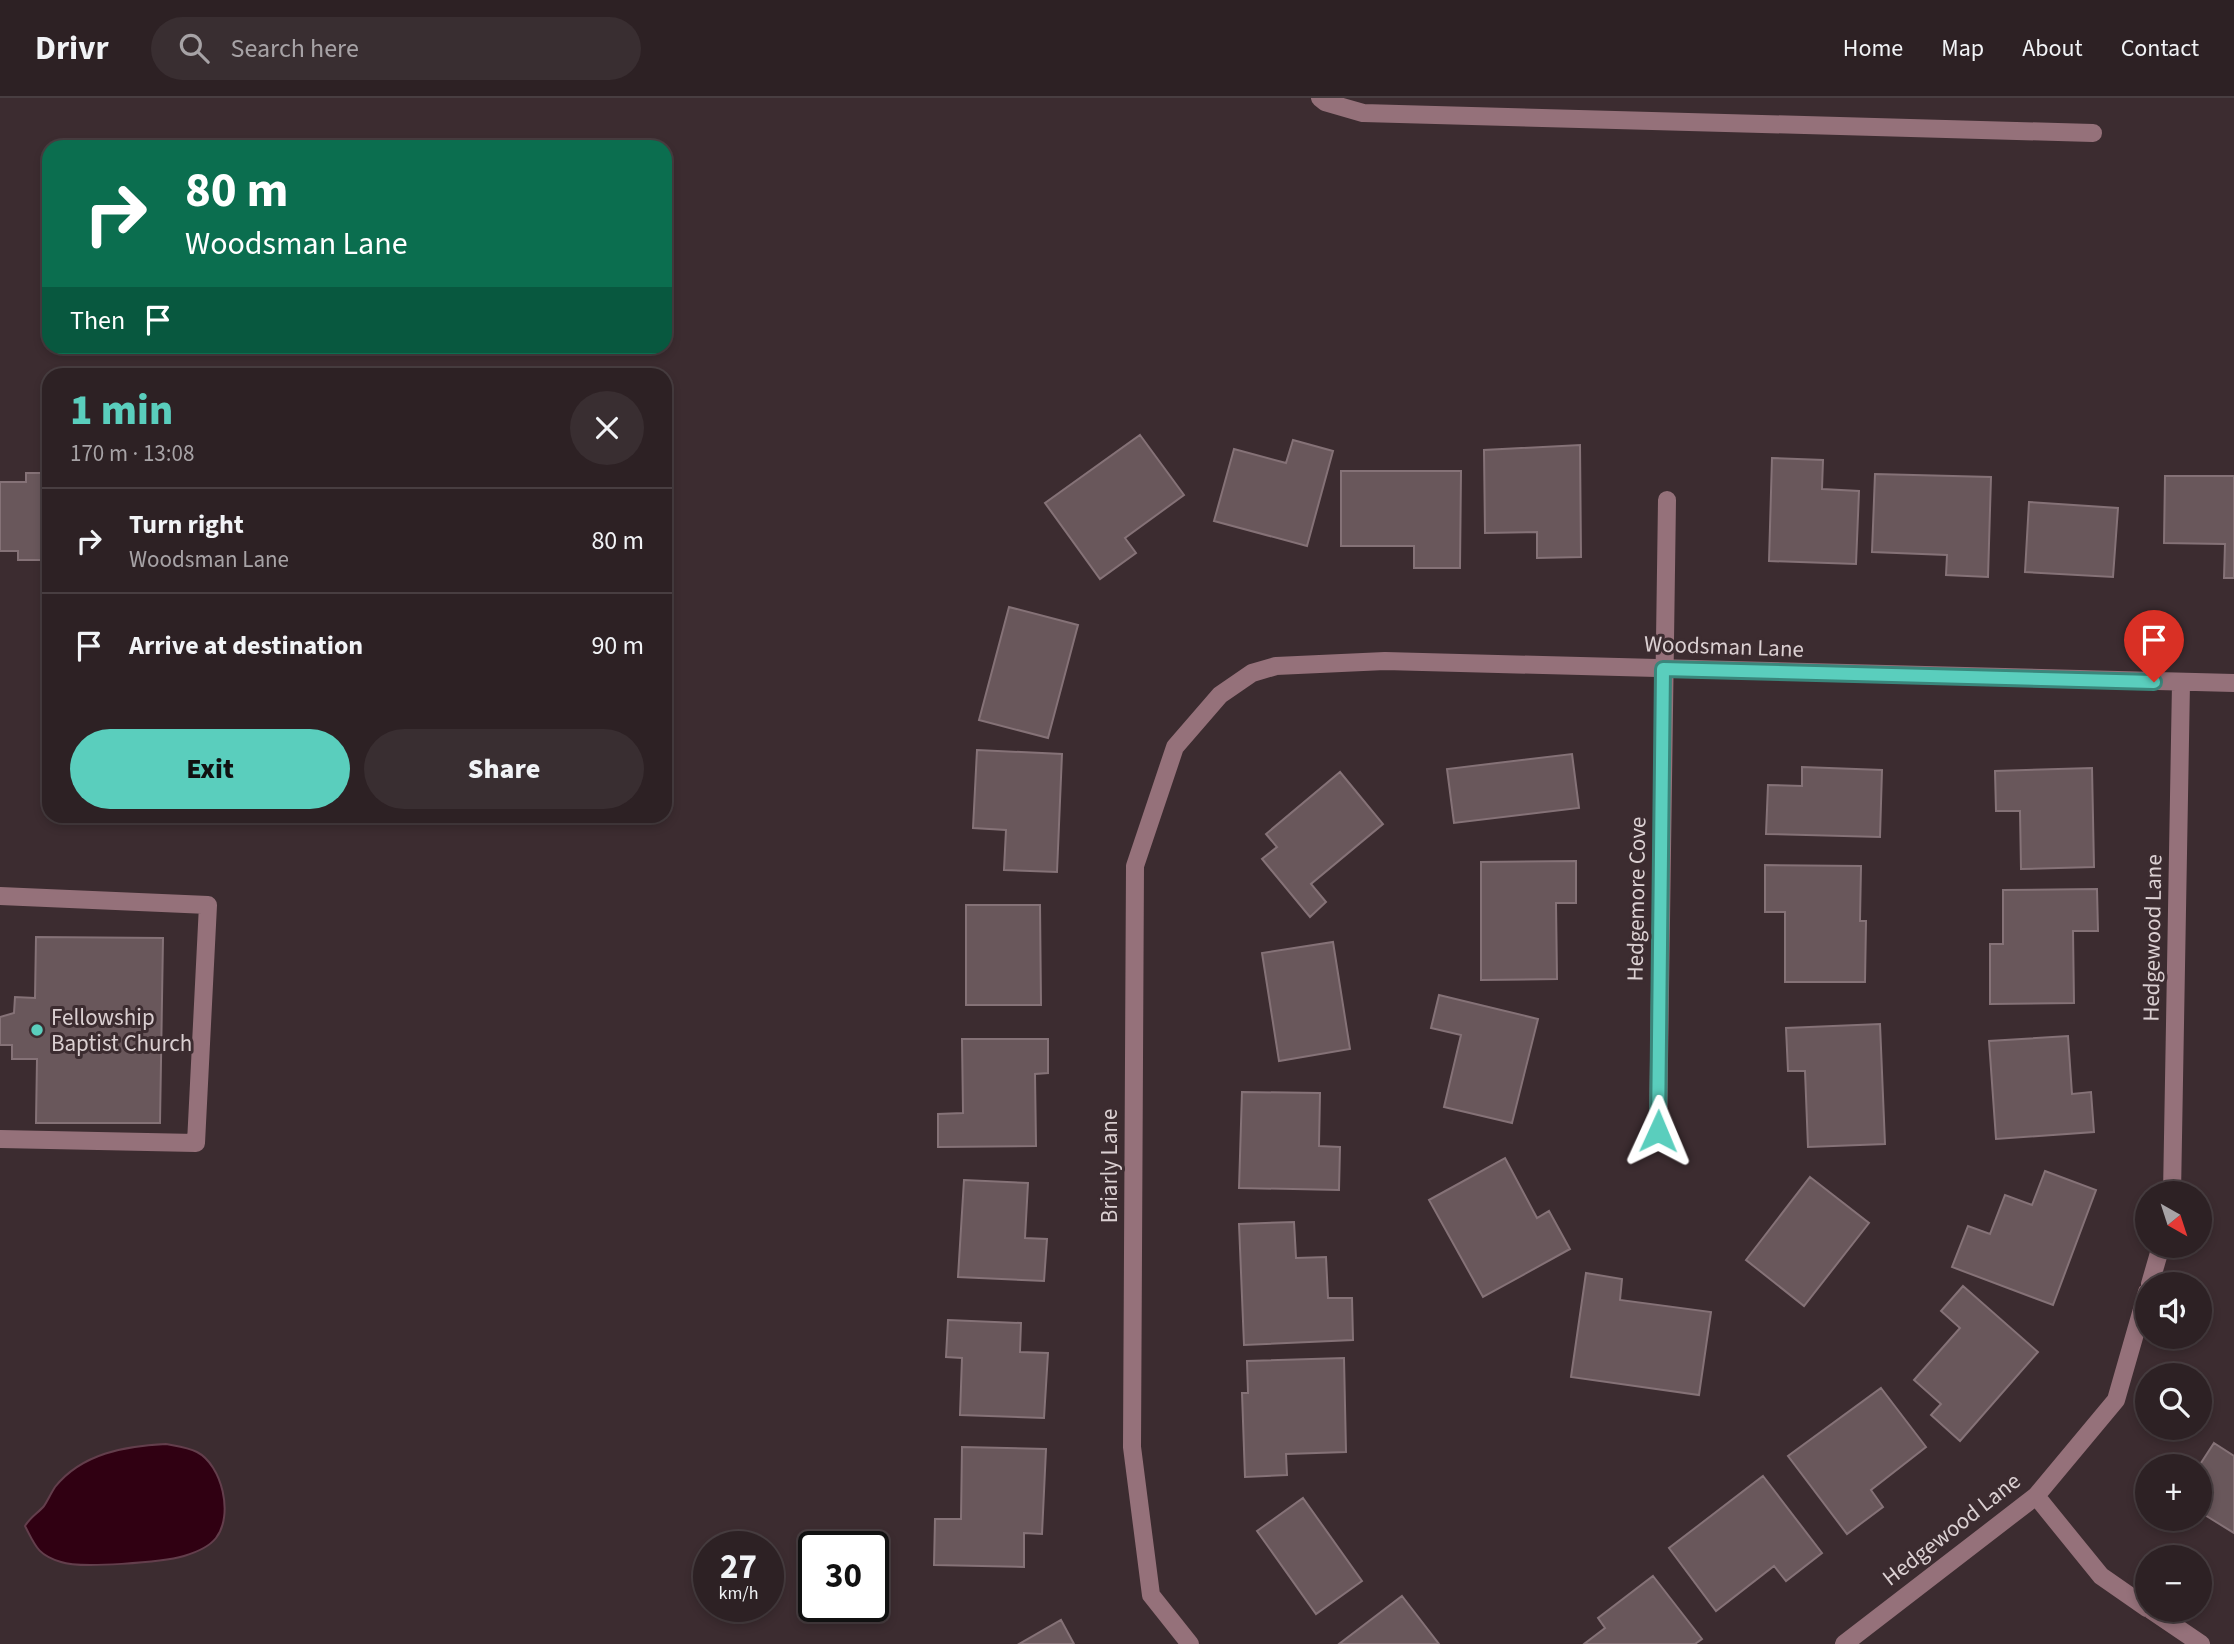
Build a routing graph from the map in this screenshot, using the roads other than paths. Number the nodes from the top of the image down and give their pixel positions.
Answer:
1 (1320, 98) edge
2 (2093, 133) dead end
3 (1667, 500) dead end
4 (1663, 669) junction
5 (2181, 683) junction
6 (2234, 683) edge
7 (1220, 695) joint
8 (0, 896) edge
9 (1658, 1131) dead end
10 (0, 1139) edge
11 (2172, 1181) edge
12 (2135, 1334) edge
13 (2036, 1496) junction
14 (2135, 1599) edge
15 (2168, 1622) edge
16 (1190, 1644) edge
17 (1844, 1644) edge
18 (2201, 1644) edge

1 - 2 street
3 - 4 street, Hedgemore Cove
4 - 5 street, Woodsman Lane
4 - 7 street, Woodsman Lane
4 - 9 street, Hedgemore Cove
5 - 6 street, Woodsman Lane
5 - 11 street, Hedgewood Lane
7 - 16 street, Briarly Lane
8 - 10 street
12 - 13 street, Hedgewood Lane
13 - 14 street
13 - 17 street, Hedgewood Lane
15 - 18 street

